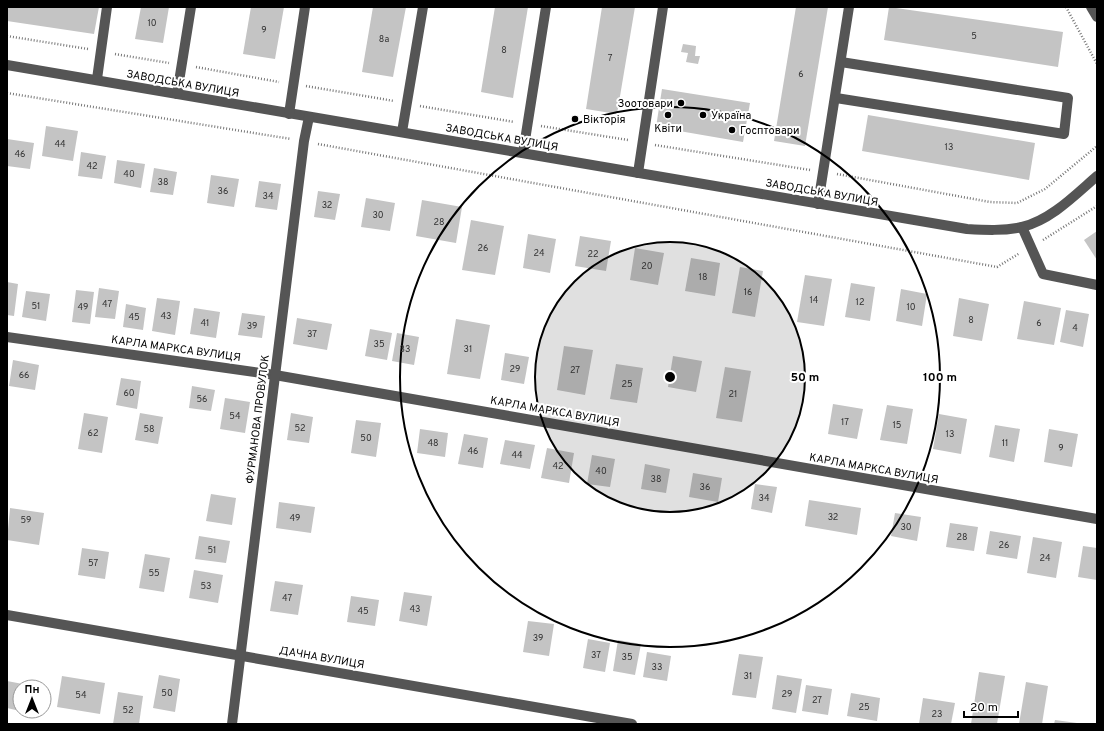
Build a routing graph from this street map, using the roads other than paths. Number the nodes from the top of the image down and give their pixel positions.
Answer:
1 (107, 7) edge
2 (191, 7) edge
3 (305, 7) edge
4 (423, 7) edge
5 (546, 7) edge
6 (663, 7) edge
7 (849, 7) edge
8 (1091, 7) edge
9 (1097, 17) edge
10 (841, 62) junction
11 (7, 65) edge
12 (97, 80) junction
13 (177, 94) junction
14 (836, 98) junction
15 (289, 114) junction
16 (309, 117) junction
17 (402, 132) junction
18 (523, 153) junction
19 (638, 173) junction
20 (1097, 176) edge
21 (818, 204) junction
22 (1022, 227) junction
23 (1097, 285) edge
24 (7, 337) edge
25 (275, 374) junction
26 (1097, 519) edge
27 (7, 615) edge
28 (240, 655) junction
29 (232, 724) edge
30 (632, 724) edge

1 - 12 street
2 - 13 street
3 - 15 street
4 - 17 street
5 - 18 street
6 - 19 street
7 - 10 street
8 - 9 street
10 - 14 street
10 - 14 street
11 - 12 street, ЗАВОДСЬКА ВУЛИЦЯ
12 - 13 street, ЗАВОДСЬКА ВУЛИЦЯ
13 - 15 street, ЗАВОДСЬКА ВУЛИЦЯ
14 - 21 street
15 - 16 street, ЗАВОДСЬКА ВУЛИЦЯ
16 - 17 street, ЗАВОДСЬКА ВУЛИЦЯ
16 - 25 street, ФУРМАНОВА ПРОВУЛОК
17 - 18 street, ЗАВОДСЬКА ВУЛИЦЯ
18 - 19 street, ЗАВОДСЬКА ВУЛИЦЯ
19 - 21 street, ЗАВОДСЬКА ВУЛИЦЯ
20 - 22 street, ЗАВОДСЬКА ВУЛИЦЯ
21 - 22 street, ЗАВОДСЬКА ВУЛИЦЯ
22 - 23 street
24 - 25 street, КАРЛА МАРКСА ВУЛИЦЯ
25 - 26 street, КАРЛА МАРКСА ВУЛИЦЯ
25 - 28 street, ФУРМАНОВА ПРОВУЛОК
27 - 28 street, ДАЧНА ВУЛИЦЯ
28 - 29 street, ФУРМАНОВА ПРОВУЛОК
28 - 30 street, ДАЧНА ВУЛИЦЯ

